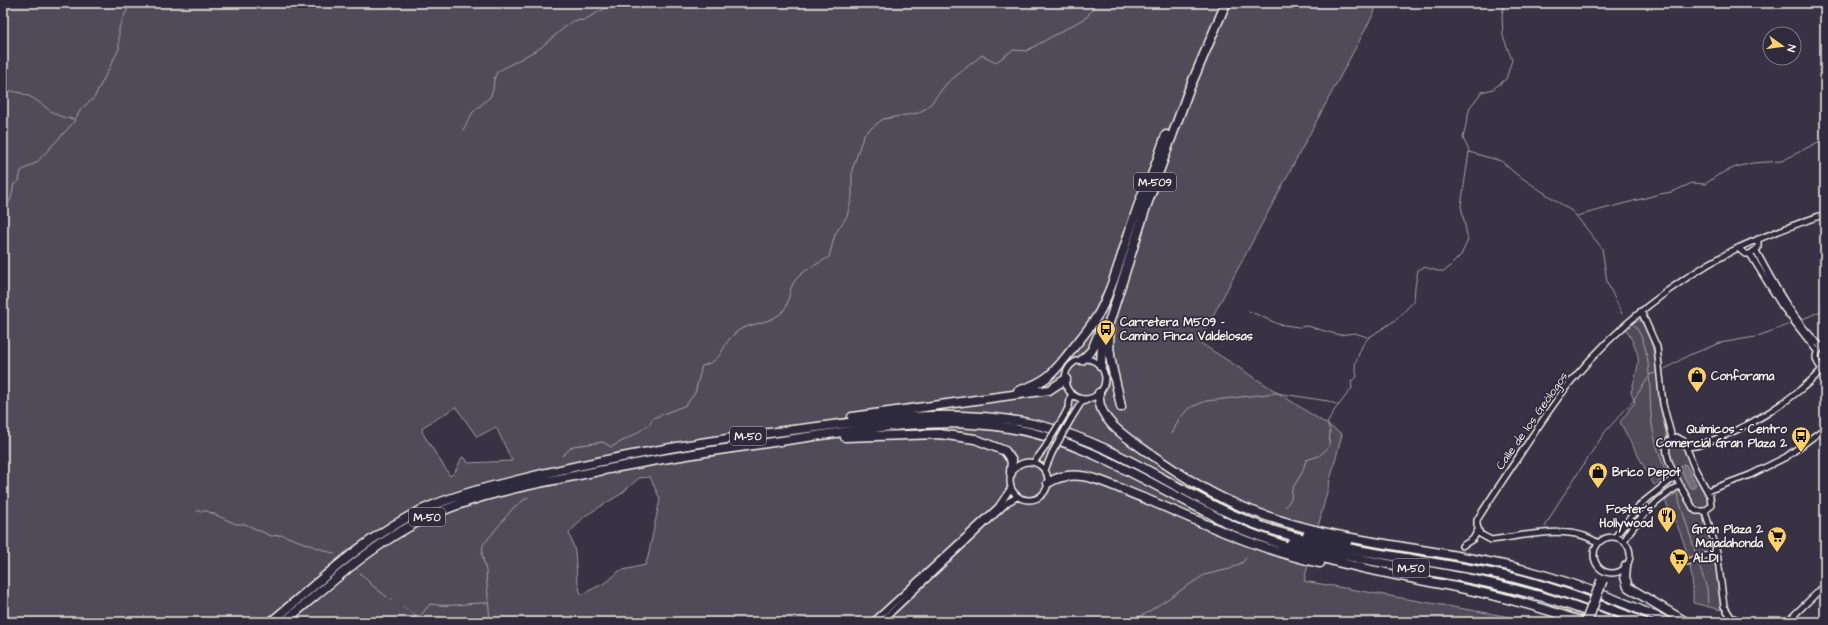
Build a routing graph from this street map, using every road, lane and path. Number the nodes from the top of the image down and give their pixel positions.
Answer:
1 (1220, 3) edge
2 (1226, 3) edge
3 (1155, 166) junction
4 (1825, 214) edge
5 (1758, 239) junction
6 (1738, 248) junction
7 (1756, 251) junction
8 (1750, 254) junction
9 (1121, 280) junction
10 (1641, 311) junction
11 (1824, 347) edge
12 (1817, 351) junction
13 (1082, 360) junction
14 (1101, 366) junction
15 (1824, 371) edge
16 (1066, 379) junction
17 (1099, 392) junction
18 (1071, 393) junction
19 (994, 399) junction
20 (1087, 400) junction
21 (1121, 406) dead end
22 (1825, 428) edge
23 (729, 438) junction
24 (1672, 438) junction
25 (1686, 446) junction
26 (738, 447) junction
27 (1034, 462) junction
28 (1045, 470) junction
29 (1011, 473) junction
30 (1676, 477) junction
31 (1048, 483) junction
32 (1680, 485) junction
33 (1011, 488) junction
34 (1708, 491) junction
35 (1017, 497) junction
36 (1705, 511) junction
37 (1209, 513) junction
38 (1248, 520) junction
39 (1478, 530) junction
40 (1615, 537) junction
41 (1624, 541) junction
42 (1598, 543) junction
43 (1462, 546) dead end
44 (1431, 551) junction
45 (1717, 552) junction
46 (1686, 562) dead end
47 (1626, 566) junction
48 (1601, 570) junction
49 (1610, 573) junction
50 (1398, 576) junction
51 (1602, 580) junction
52 (1825, 585) edge
53 (271, 622) edge
54 (284, 622) edge
55 (873, 622) edge
56 (881, 622) edge
57 (1584, 622) edge
58 (1589, 622) edge
59 (1614, 622) edge
60 (1643, 622) edge
61 (1668, 622) edge
62 (1686, 622) edge
63 (1744, 622) edge
64 (1787, 622) edge

1 - 3 highway, M-509
2 - 9 highway, M-509
3 - 13 highway, M-509
3 - 19 highway
4 - 5 street, Calle de los Geólogos
5 - 6 street, Calle de los Geólogos
5 - 7 street
6 - 8 street
6 - 10 street, Calle de los Geólogos
7 - 8 street
7 - 11 street
8 - 12 street
9 - 14 highway, M-509
9 - 21 highway
10 - 24 street
10 - 39 street, Calle de los Geólogos
11 - 12 street
12 - 15 street
13 - 14 street
13 - 16 street, M-509
14 - 17 street, M-509
15 - 25 street
16 - 18 street
16 - 19 highway
17 - 20 street
17 - 44 highway
18 - 20 street
18 - 27 street, bridge
19 - 23 highway
20 - 28 street, bridge
22 - 34 street
23 - 38 highway, M-50
23 - 53 highway, M-50
24 - 25 street
24 - 30 street
25 - 34 street
26 - 29 highway
26 - 37 highway, M-50
26 - 54 highway, M-50
27 - 28 street
27 - 29 street
28 - 31 street
29 - 33 street
30 - 32 street
30 - 40 street
31 - 35 street
31 - 50 highway
32 - 36 street
32 - 41 street
33 - 35 street
33 - 55 street
34 - 36 street
35 - 56 street
36 - 45 street
37 - 50 highway
37 - 59 highway, M-50
38 - 44 highway
38 - 60 highway, M-50
39 - 42 street
39 - 43 street, Calle de los Geólogos
40 - 41 street
40 - 42 street
41 - 47 street
42 - 48 street
44 - 61 highway
45 - 46 street
45 - 63 street
47 - 49 street
47 - 62 highway
48 - 49 street
48 - 51 street
49 - 51 street
50 - 57 highway
51 - 57 street, bridge
51 - 58 street, bridge
52 - 64 street

